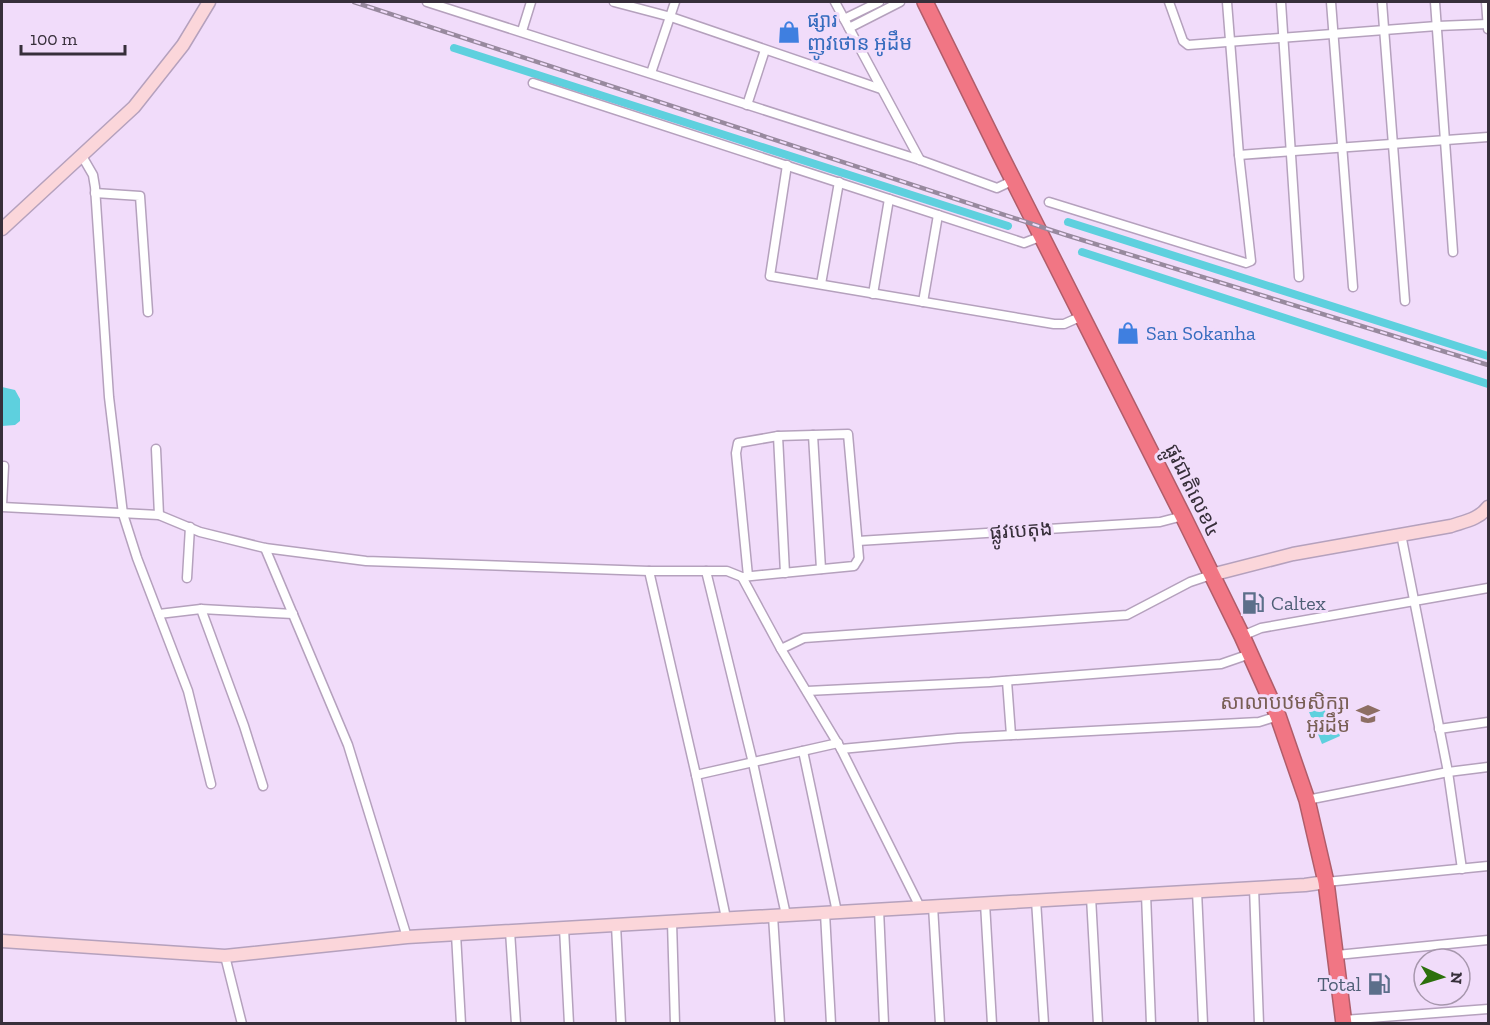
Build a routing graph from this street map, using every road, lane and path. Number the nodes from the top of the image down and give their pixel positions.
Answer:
1 (209, 2) edge
2 (427, 2) edge
3 (531, 2) edge
4 (614, 2) edge
5 (675, 2) edge
6 (835, 2) edge
7 (879, 2) edge
8 (900, 2) edge
9 (925, 2) edge
10 (1169, 2) edge
11 (1227, 2) edge
12 (1281, 2) edge
13 (1331, 2) edge
14 (1382, 2) edge
15 (1435, 2) edge
16 (1486, 2) edge
17 (671, 17) junction
18 (847, 23) junction
19 (1488, 24) edge
20 (1437, 26) junction
21 (1488, 29) edge
22 (1384, 30) junction
23 (522, 31) junction
24 (1334, 35) junction
25 (1284, 39) junction
26 (1230, 43) junction
27 (765, 50) junction
28 (651, 73) junction
29 (533, 83) dead end
30 (881, 90) junction
31 (747, 105) junction
32 (1488, 137) edge
33 (1445, 140) junction
34 (1392, 145) junction
35 (1342, 148) junction
36 (1292, 152) junction
37 (1239, 155) junction
38 (82, 156) junction
39 (920, 160) junction
40 (787, 165) junction
41 (1014, 180) junction
42 (839, 182) junction
43 (95, 193) junction
44 (889, 199) junction
45 (1049, 202) dead end
46 (938, 215) junction
47 (2, 229) edge
48 (1042, 236) junction
49 (1453, 252) dead end
50 (1299, 277) dead end
51 (821, 284) junction
52 (1353, 287) dead end
53 (873, 294) junction
54 (1405, 301) dead end
55 (924, 302) junction
56 (148, 312) dead end
57 (1082, 316) junction
58 (813, 435) junction
59 (777, 436) junction
60 (156, 449) dead end
61 (4, 466) dead end
62 (2, 506) edge
63 (1488, 508) edge
64 (123, 514) junction
65 (159, 515) junction
66 (1183, 516) junction
67 (190, 527) junction
68 (1401, 534) junction
69 (858, 541) junction
70 (265, 548) junction
71 (821, 569) junction
72 (649, 571) junction
73 (706, 571) junction
74 (785, 573) junction
75 (1211, 575) junction
76 (745, 577) junction
77 (187, 579) dead end
78 (1488, 588) edge
79 (1415, 602) junction
80 (201, 609) junction
81 (159, 614) junction
82 (293, 614) junction
83 (1242, 636) junction
84 (781, 649) junction
85 (1250, 654) junction
86 (1007, 681) junction
87 (807, 691) junction
88 (1278, 716) junction
89 (1488, 722) edge
90 (1439, 729) junction
91 (1011, 735) junction
92 (839, 746) junction
93 (803, 751) junction
94 (753, 763) junction
95 (1488, 767) edge
96 (1448, 772) junction
97 (696, 775) junction
98 (211, 784) dead end
99 (263, 786) dead end
100 (1307, 800) junction
101 (1488, 866) edge
102 (1462, 869) junction
103 (1326, 882) junction
104 (1254, 887) junction
105 (1197, 891) junction
106 (1146, 894) junction
107 (1091, 897) junction
108 (1036, 900) junction
109 (985, 903) junction
110 (927, 907) junction
111 (879, 909) junction
112 (831, 912) junction
113 (786, 915) junction
114 (773, 916) junction
115 (726, 918) junction
116 (672, 922) junction
117 (616, 925) junction
118 (564, 928) junction
119 (510, 931) junction
120 (456, 934) junction
121 (408, 937) junction
122 (1488, 940) edge
123 (2, 941) edge
124 (1337, 955) junction
125 (225, 956) junction
126 (1488, 1009) edge
127 (1344, 1022) edge
128 (242, 1023) edge
129 (460, 1023) edge
130 (516, 1023) edge
131 (569, 1023) edge
132 (621, 1023) edge
133 (675, 1023) edge
134 (780, 1023) edge
135 (831, 1023) edge
136 (884, 1023) edge
137 (940, 1023) edge
138 (992, 1023) edge
139 (1044, 1023) edge
140 (1098, 1023) edge
141 (1151, 1023) edge
142 (1203, 1023) edge
143 (1259, 1023) edge

1 - 38 street
2 - 23 street
3 - 23 street
4 - 17 street
5 - 17 street
6 - 18 street
7 - 18 street
8 - 18 street
9 - 41 highway, ផ្លូវជាតិលេខ៤
10 - 26 street
11 - 26 street
12 - 25 street
13 - 24 street
14 - 22 street
15 - 20 street
16 - 19 street
17 - 27 street
17 - 28 street
18 - 30 street
19 - 20 street
19 - 21 street
20 - 22 street
20 - 33 street
22 - 24 street
22 - 34 street
23 - 28 street
24 - 25 street
24 - 35 street
25 - 26 street
25 - 36 street
26 - 37 street
27 - 30 street
27 - 31 street
28 - 31 street
29 - 40 street
30 - 39 street
31 - 39 street
32 - 33 street
33 - 34 street
33 - 49 street
34 - 35 street
34 - 54 street
35 - 36 street
35 - 52 street
36 - 37 street
36 - 50 street
37 - 45 street
38 - 43 street
38 - 47 street
39 - 41 street
40 - 42 street
40 - 51 street
41 - 48 highway, ផ្លូវជាតិលេខ៤
42 - 44 street
42 - 51 street
43 - 56 street
43 - 64 street
44 - 46 street
44 - 53 street
46 - 48 street
46 - 55 street
48 - 57 highway, ផ្លូវជាតិលេខ៤
51 - 53 street
53 - 55 street
55 - 57 street
57 - 66 highway, ផ្លូវជាតិលេខ៤
58 - 59 street
58 - 69 street
58 - 71 street
59 - 74 street
59 - 76 street
60 - 65 street
61 - 62 street
62 - 64 street
63 - 68 street
64 - 65 street
64 - 81 street
65 - 67 street
66 - 69 street, ផ្លូវបេតុង
66 - 75 highway, ផ្លូវជាតិលេខ៤
67 - 70 street
67 - 77 street
68 - 75 street
68 - 79 street
69 - 71 street
70 - 72 street
70 - 82 street
71 - 74 street
72 - 73 street
72 - 97 street
73 - 76 street
73 - 94 street
74 - 76 street
75 - 83 highway, ផ្លូវជាតិលេខ៤
75 - 84 street
76 - 84 street
78 - 79 street
79 - 83 street
79 - 90 street
80 - 81 street
80 - 82 street
80 - 99 street
81 - 98 street
82 - 121 street
83 - 85 highway, ផ្លូវជាតិលេខ៤
84 - 87 street
85 - 86 street
85 - 88 highway, ផ្លូវជាតិលេខ៤
86 - 87 street
86 - 91 street
87 - 92 street
88 - 91 street
88 - 100 highway, ផ្លូវជាតិលេខ៤
89 - 90 street
90 - 96 street
91 - 92 street
92 - 93 street
92 - 110 street
93 - 94 street
93 - 112 street
94 - 97 street
94 - 113 street
95 - 96 street
96 - 100 street
96 - 102 street
97 - 115 street
100 - 103 highway, ផ្លូវជាតិលេខ៤
101 - 102 street
102 - 103 street
103 - 104 street
103 - 124 highway, ផ្លូវជាតិលេខ៤
104 - 105 street
104 - 143 street
105 - 106 street
105 - 142 street
106 - 107 street
106 - 141 street
107 - 108 street
107 - 140 street
108 - 109 street
108 - 139 street
109 - 110 street
109 - 138 street
110 - 111 street
110 - 137 street
111 - 112 street
111 - 136 street
112 - 113 street
112 - 135 street
113 - 114 street
114 - 115 street
114 - 134 street
115 - 116 street
116 - 117 street
116 - 133 street
117 - 118 street
117 - 132 street
118 - 119 street
118 - 131 street
119 - 120 street
119 - 130 street
120 - 121 street
120 - 129 street
121 - 125 street
122 - 124 street
123 - 125 street
124 - 127 highway, ផ្លូវជាតិលេខ៤
125 - 128 street
126 - 127 street

